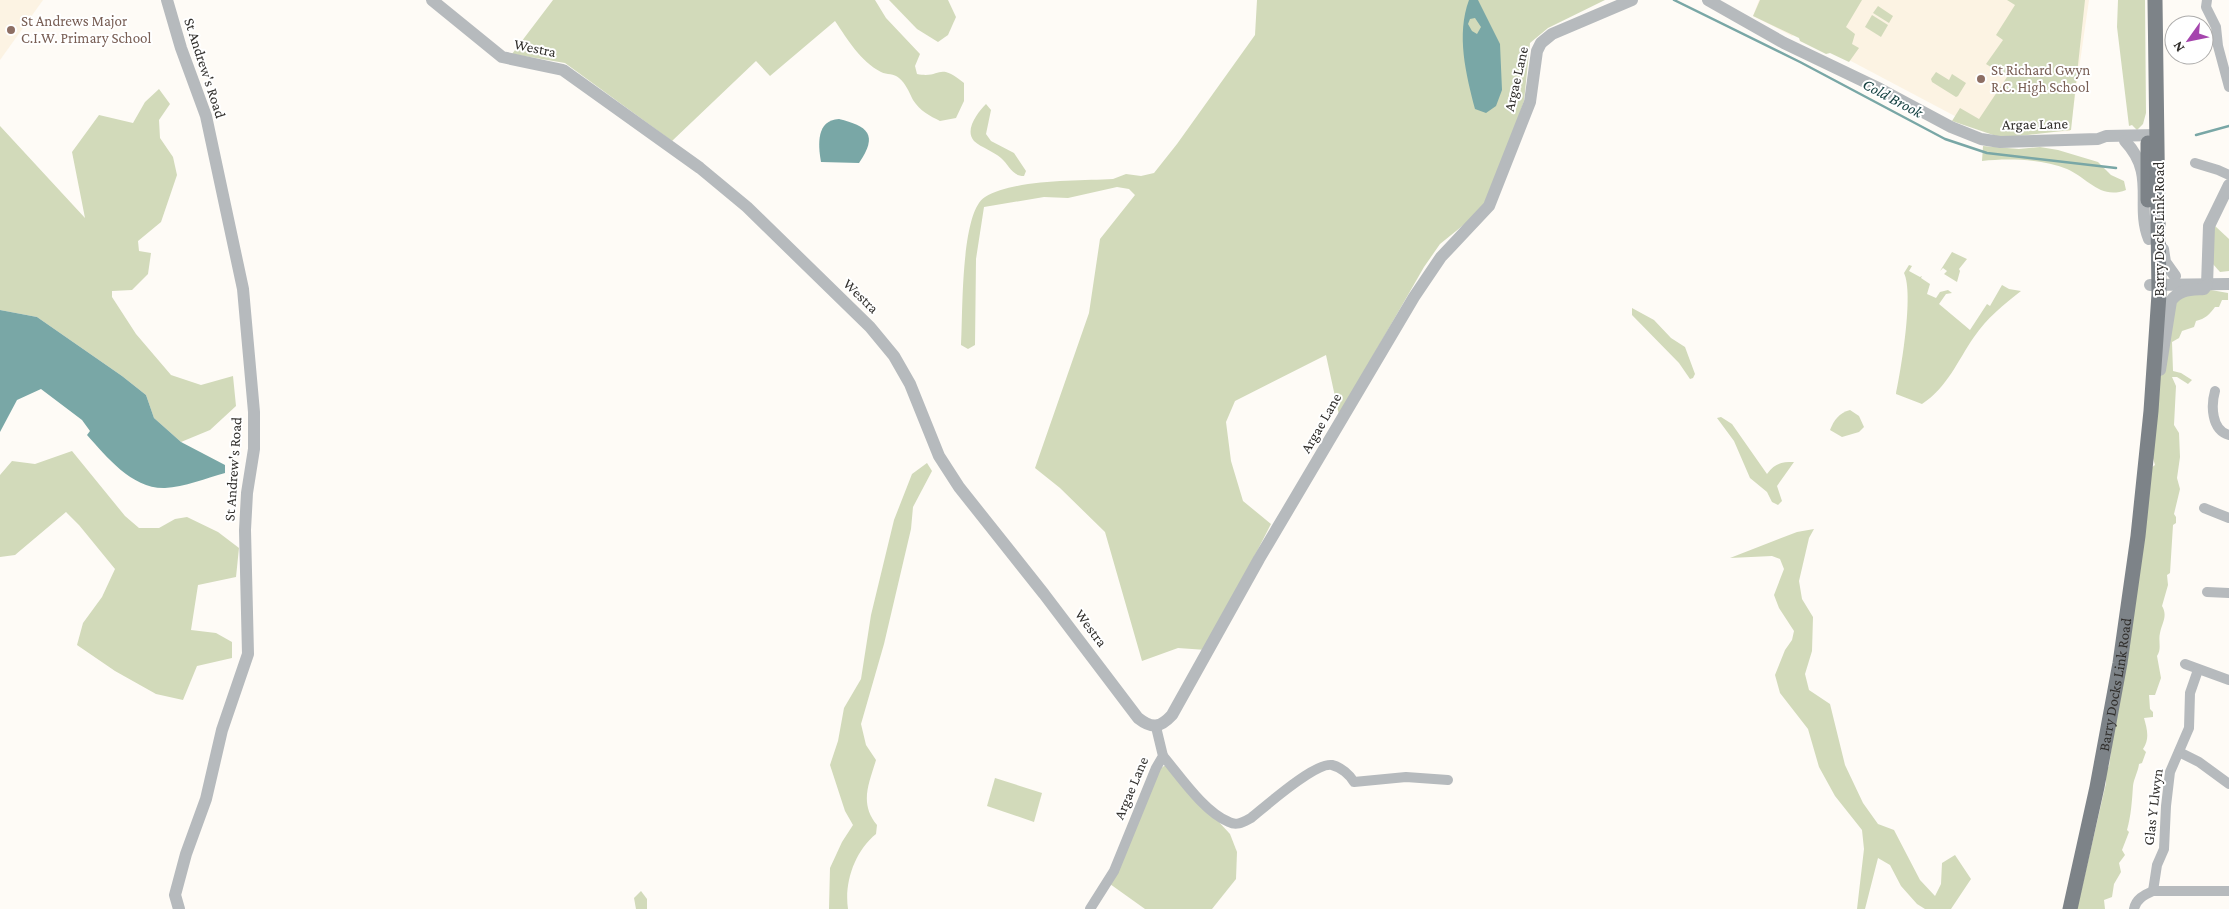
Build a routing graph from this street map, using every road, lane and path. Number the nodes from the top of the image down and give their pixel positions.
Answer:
1 (167, 0) edge
2 (432, 0) edge
3 (1632, 0) edge
4 (1708, 0) edge
5 (2148, 0) edge
6 (2155, 0) edge
7 (2207, 0) edge
8 (2229, 87) edge
9 (2153, 138) junction
10 (2098, 139) junction
11 (2125, 141) junction
12 (2195, 163) dead end
13 (2159, 172) junction
14 (2229, 175) edge
15 (2229, 185) edge
16 (2149, 239) junction
17 (2175, 276) junction
18 (2155, 280) junction
19 (2229, 284) edge
20 (2207, 285) junction
21 (2215, 391) dead end
22 (2229, 435) edge
23 (2146, 458) junction
24 (2204, 508) dead end
25 (2229, 518) edge
26 (2207, 592) dead end
27 (2229, 593) edge
28 (2185, 664) dead end
29 (2198, 670) junction
30 (2229, 680) edge
31 (1156, 727) junction
32 (2179, 752) junction
33 (1163, 756) junction
34 (1448, 780) dead end
35 (2229, 784) edge
36 (2229, 890) edge
37 (2153, 891) junction
38 (178, 909) edge
39 (1090, 909) edge
40 (2070, 909) edge
41 (2134, 909) edge

1 - 38 street, St Andrew's Road
2 - 31 street, Westra
3 - 31 street, Argae Lane
4 - 10 street, Argae Lane
5 - 9 main road, Barry Docks Link Road
6 - 9 main road, Barry Docks Link Road
7 - 8 street
9 - 10 street, Argae Lane
9 - 11 street, Argae Lane
9 - 13 main road, Barry Docks Link Road
9 - 16 main road, Barry Docks Link Road
10 - 11 street, Argae Lane
11 - 16 street
12 - 14 street
13 - 17 street
13 - 18 main road, Barry Docks Link Road
15 - 20 street
16 - 18 main road, Barry Docks Link Road
17 - 18 street
17 - 20 street
18 - 20 street
18 - 23 main road, Barry Docks Link Road
19 - 20 street
20 - 23 street
21 - 22 street
23 - 40 main road, Barry Docks Link Road
24 - 25 street
26 - 27 street
28 - 29 street
29 - 30 street
29 - 32 street, Glas Y Llwyn
31 - 33 street, Argae Lane
32 - 35 street
32 - 37 street, Glas Y Llwyn
33 - 34 street
33 - 39 street, Argae Lane
36 - 37 street
37 - 41 street

